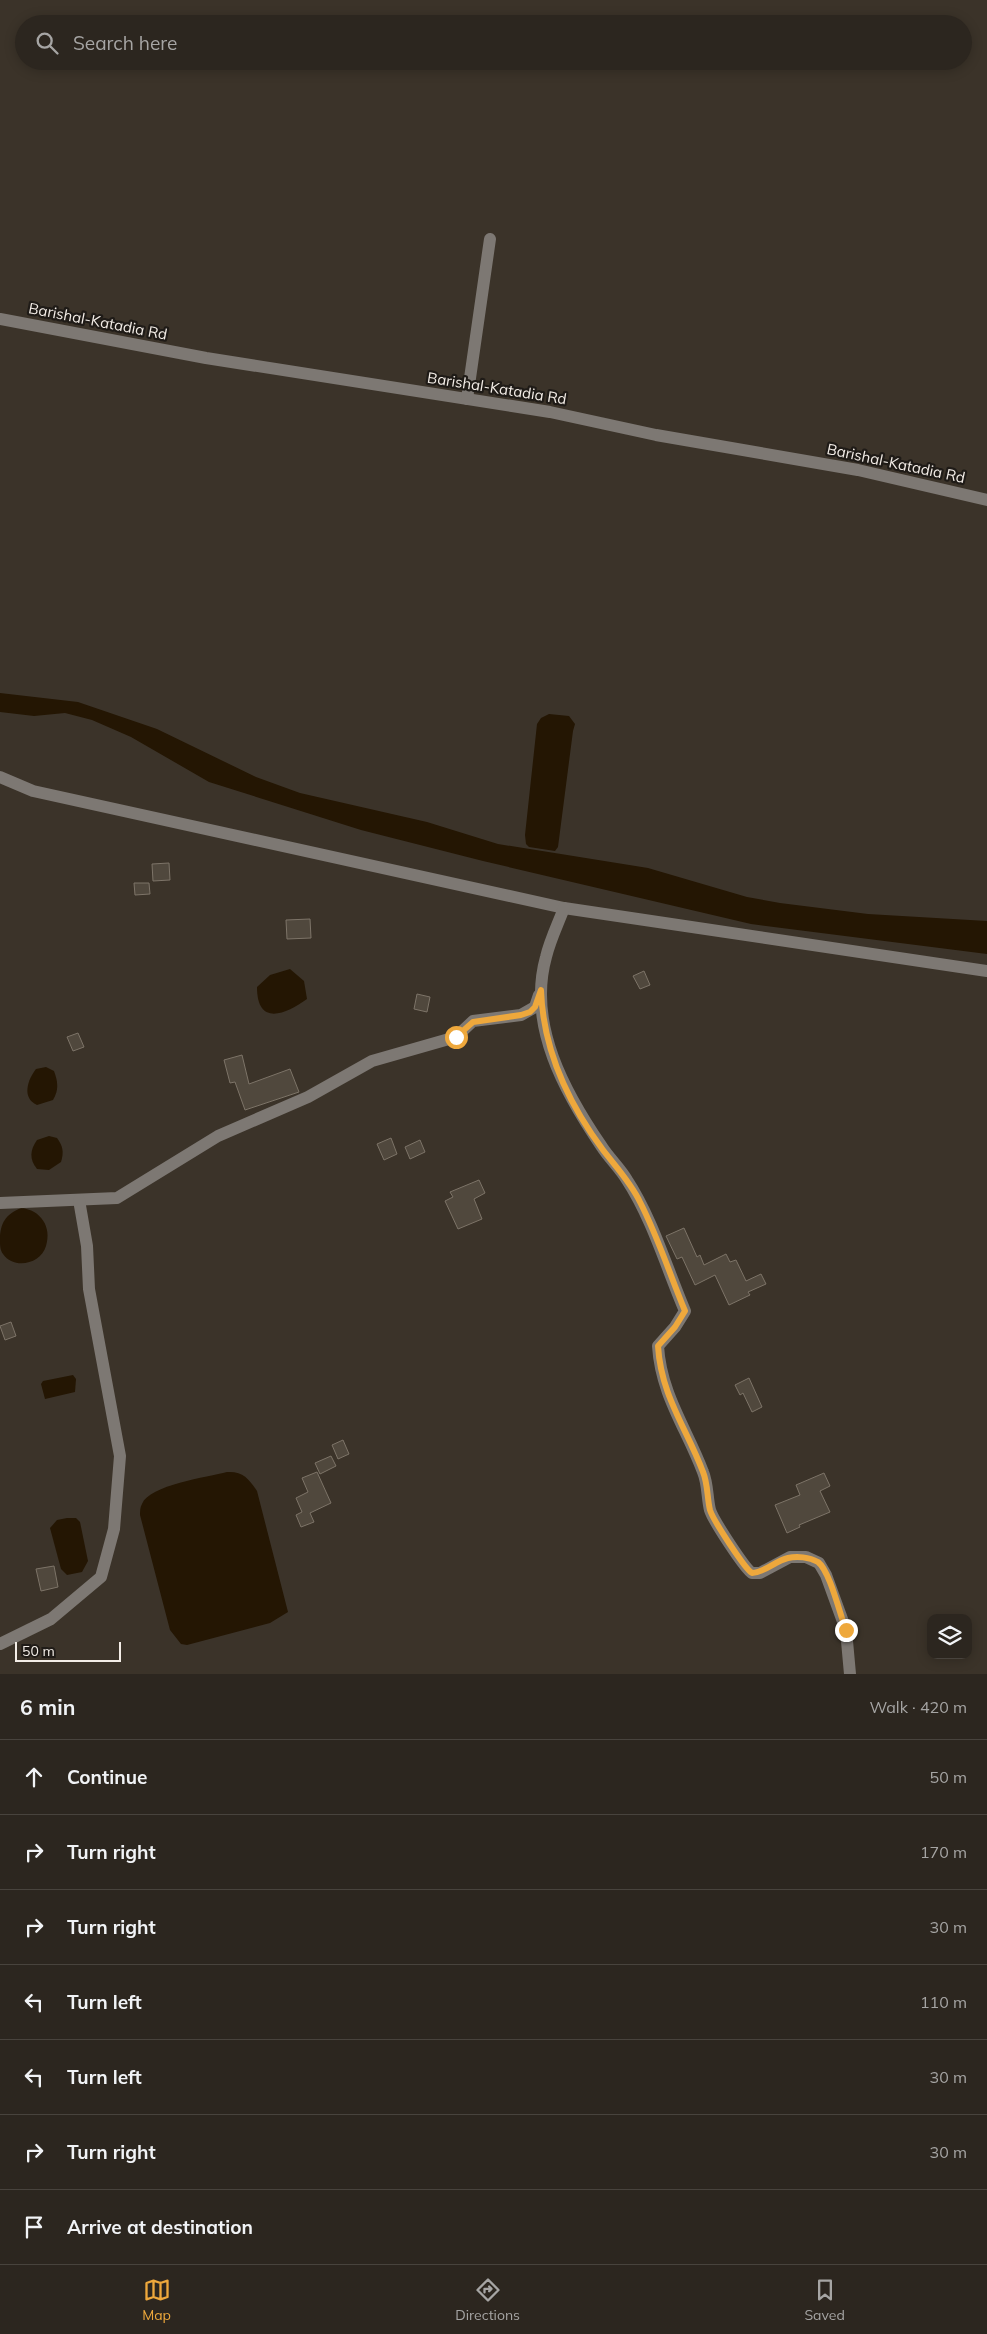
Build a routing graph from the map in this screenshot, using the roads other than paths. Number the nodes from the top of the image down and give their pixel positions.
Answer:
1 (490, 238) dead end
2 (0, 319) edge
3 (467, 399) junction
4 (987, 500) edge
5 (0, 777) edge
6 (564, 908) junction
7 (987, 971) edge
8 (541, 990) junction
9 (79, 1200) junction
10 (0, 1203) edge
11 (0, 1644) edge
12 (850, 1674) edge

1 - 3 street
2 - 3 street, Barishal-Katadia Rd
3 - 4 street, Barishal-Katadia Rd
5 - 6 street
6 - 7 street
6 - 8 street
8 - 9 street
8 - 12 street
9 - 10 street
9 - 11 street

